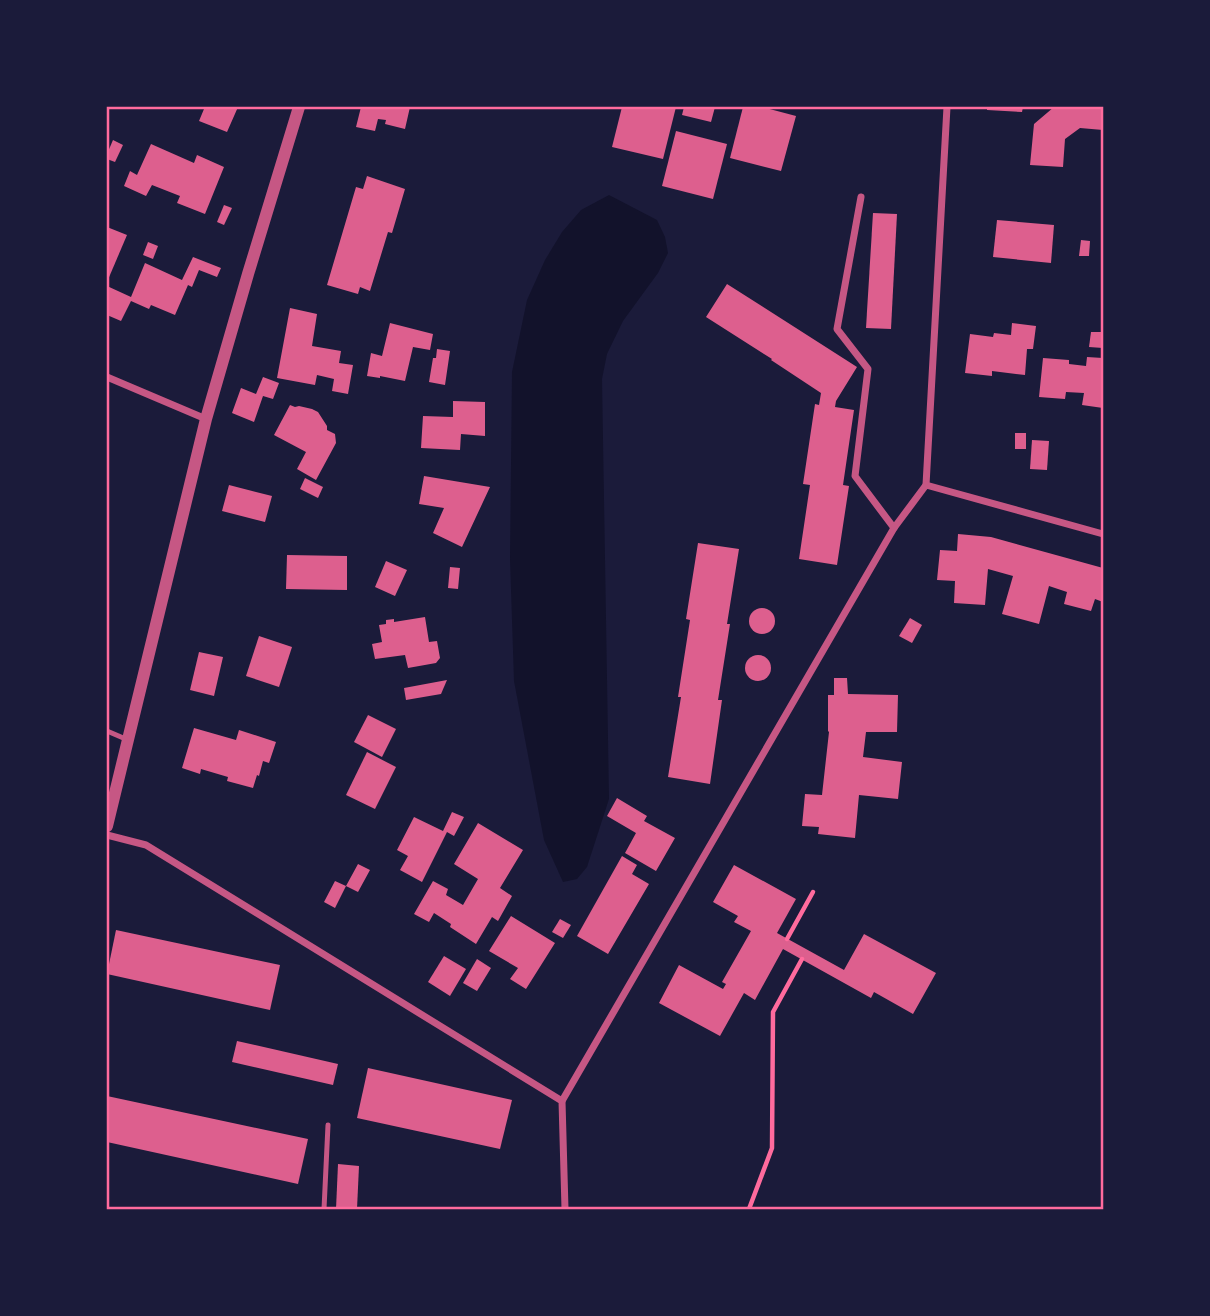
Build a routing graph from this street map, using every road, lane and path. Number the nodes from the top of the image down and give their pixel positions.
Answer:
1 (299, 107) edge
2 (947, 107) edge
3 (861, 197) dead end
4 (107, 377) edge
5 (206, 419) junction
6 (926, 485) junction
7 (894, 528) junction
8 (1103, 534) edge
9 (107, 731) edge
10 (128, 740) junction
11 (107, 827) edge
12 (107, 835) edge
13 (813, 892) dead end
14 (787, 939) dead end
15 (802, 959) dead end
16 (562, 1101) junction
17 (328, 1125) dead end
18 (324, 1209) edge
19 (565, 1209) edge
20 (749, 1209) edge

1 - 5 street
2 - 6 street
3 - 7 street
4 - 5 street
5 - 10 street
6 - 7 street
6 - 8 street
7 - 16 street
9 - 10 lane
10 - 11 street
12 - 16 street
13 - 14 path
15 - 20 path
16 - 19 street
17 - 18 lane

